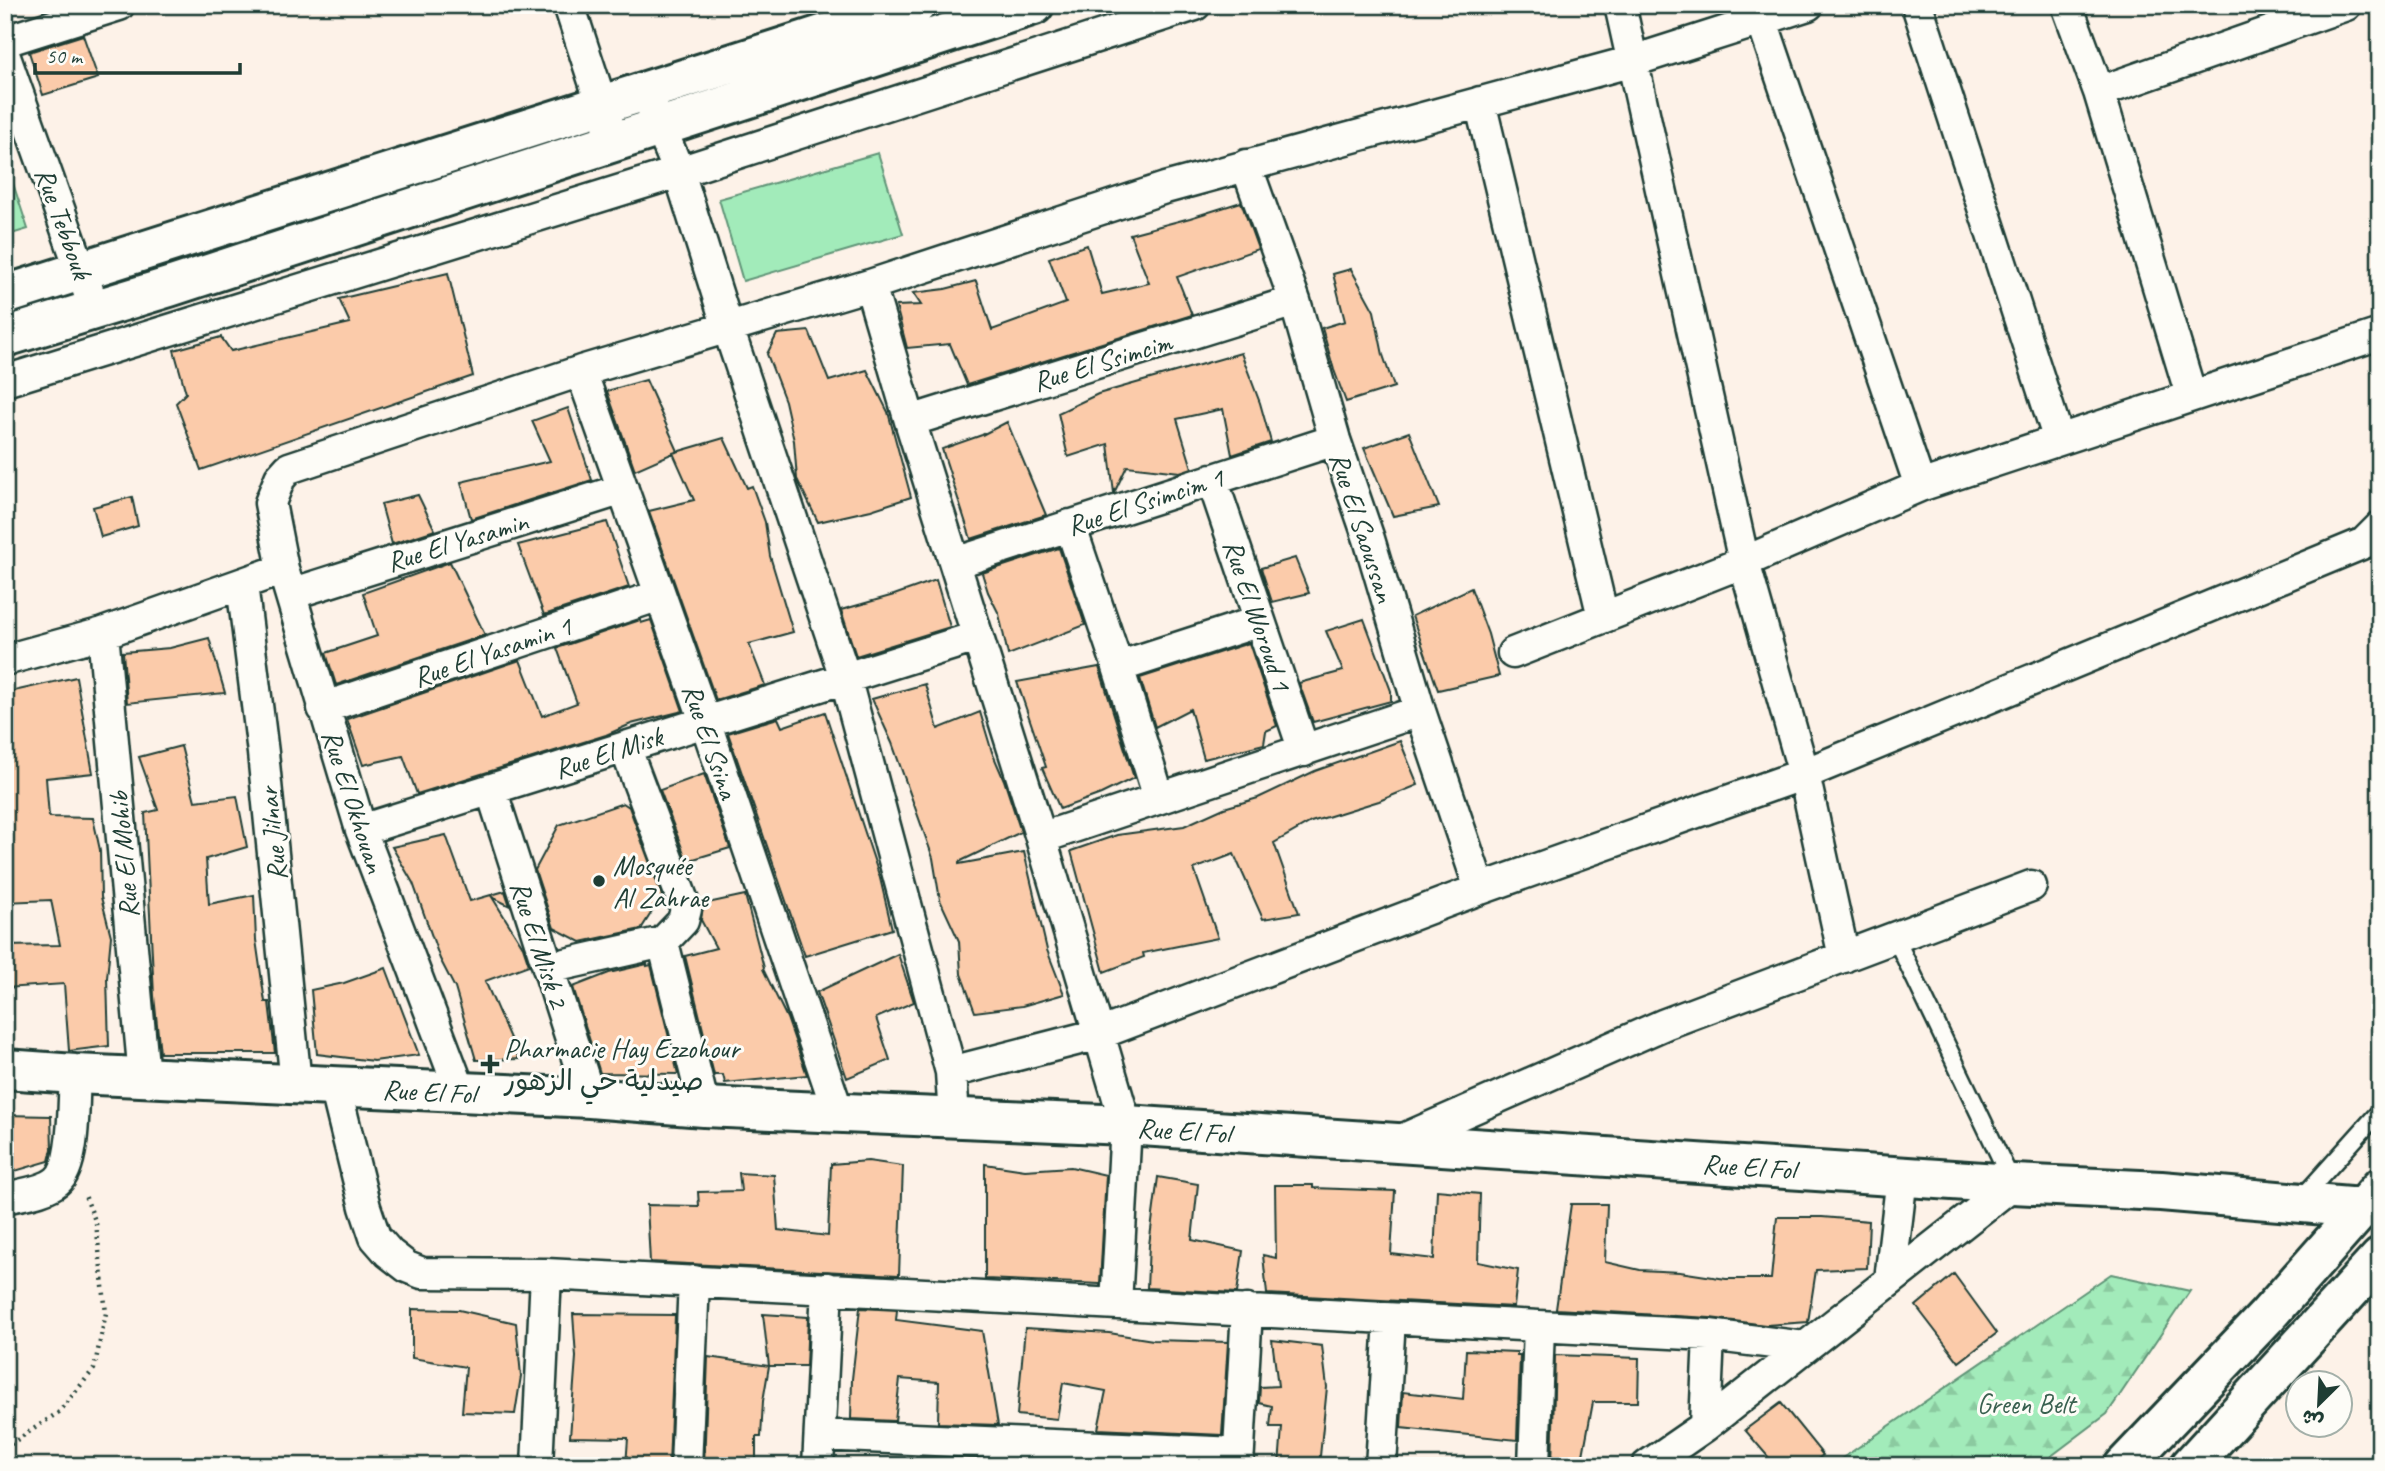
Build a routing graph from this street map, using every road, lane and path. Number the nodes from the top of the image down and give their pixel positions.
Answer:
1 (118, 5) edge
2 (569, 5) edge
3 (916, 5) edge
4 (1034, 5) edge
5 (1195, 5) edge
6 (1620, 5) edge
7 (1808, 5) edge
8 (1917, 5) edge
9 (2067, 5) edge
10 (2346, 5) edge
11 (1762, 21) junction
12 (5, 41) edge
13 (5, 57) edge
14 (1633, 61) junction
15 (645, 91) junction
16 (2099, 92) junction
17 (1480, 102) junction
18 (608, 124) junction
19 (660, 126) junction
20 (1246, 165) junction
21 (679, 172) junction
22 (82, 270) junction
23 (870, 285) junction
24 (169, 287) junction
25 (5, 295) edge
26 (1295, 301) junction
27 (95, 310) junction
28 (181, 325) junction
29 (727, 328) junction
30 (2380, 334) edge
31 (5, 337) edge
32 (581, 371) junction
33 (5, 381) edge
34 (2191, 395) junction
35 (910, 421) junction
36 (1335, 440) junction
37 (2059, 440) junction
38 (1212, 480) junction
39 (1920, 486) junction
40 (623, 489) junction
41 (1070, 524) junction
42 (2380, 527) edge
43 (1744, 562) junction
44 (955, 563) junction
45 (287, 582) junction
46 (242, 584) junction
47 (660, 595) junction
48 (1603, 617) junction
49 (1260, 621) junction
50 (103, 633) junction
51 (976, 637) junction
52 (1513, 653) dead end
53 (5, 660) edge
54 (1118, 667) junction
55 (845, 677) junction
56 (323, 708) junction
57 (1420, 711) junction
58 (705, 722) junction
59 (625, 747) junction
60 (1304, 751) junction
61 (1804, 774) junction
62 (491, 789) junction
63 (1159, 798) junction
64 (361, 830) junction
65 (1041, 838) junction
66 (2031, 886) dead end
67 (1480, 889) junction
68 (1895, 937) junction
69 (663, 942) junction
70 (1844, 957) junction
71 (548, 968) junction
72 (1099, 1034) junction
73 (5, 1069) edge
74 (951, 1072) junction
75 (75, 1074) junction
76 (144, 1077) junction
77 (296, 1084) junction
78 (335, 1086) junction
79 (461, 1093) junction
80 (590, 1098) junction
81 (704, 1107) junction
82 (2380, 1111) edge
83 (838, 1112) junction
84 (954, 1118) junction
85 (1125, 1125) junction
86 (1392, 1144) junction
87 (69, 1157) junction
88 (1902, 1176) junction
89 (2013, 1184) junction
90 (5, 1198) edge
91 (2370, 1198) edge
92 (2298, 1201) junction
93 (2380, 1258) edge
94 (546, 1273) junction
95 (1890, 1280) junction
96 (694, 1281) junction
97 (827, 1288) junction
98 (1116, 1304) junction
99 (1247, 1310) junction
100 (1390, 1319) junction
101 (1539, 1327) junction
102 (1709, 1335) junction
103 (1805, 1347) junction
104 (1705, 1426) junction
105 (820, 1435) junction
106 (5, 1448) edge
107 (1238, 1459) edge
108 (537, 1466) edge
109 (686, 1466) edge
110 (818, 1466) edge
111 (1381, 1466) edge
112 (1534, 1466) edge
113 (1647, 1466) edge
114 (2124, 1466) edge
115 (2190, 1466) edge

1 - 12 street
2 - 18 street
3 - 15 main road
4 - 19 main road
5 - 21 street
6 - 14 street
7 - 11 street
8 - 37 street
9 - 16 street
10 - 16 street
11 - 14 street
11 - 39 street
13 - 22 street, Rue Tebbouk
14 - 17 street
14 - 43 street
15 - 18 main road
15 - 19 street
16 - 34 street
17 - 20 street
17 - 48 street
18 - 19 main road
18 - 22 main road
18 - 24 main road
19 - 21 street
20 - 23 street
20 - 26 street, Rue El Saoussan
21 - 28 street
21 - 29 street
22 - 25 main road
22 - 27 street, Rue Tebbouk
23 - 29 street
23 - 35 street
24 - 27 main road
24 - 28 street
26 - 35 street, Rue El Ssimcim
26 - 36 street, Rue El Saoussan
27 - 31 main road
28 - 33 street
29 - 32 street
29 - 55 street
30 - 34 street
32 - 40 street, Rue El Ssina
32 - 45 street, Rue El Okhouan
34 - 37 street
35 - 44 street
36 - 38 street, Rue El Ssimcim 1
36 - 57 street, Rue El Saoussan
37 - 39 street
38 - 41 street, Rue El Ssimcim 1
38 - 49 street, Rue El Woroud 1
39 - 43 street
40 - 45 street, Rue El Yasamin
40 - 47 street, Rue El Ssina
41 - 44 street, Rue El Ssimcim 1
41 - 54 street
42 - 61 street
43 - 48 street
43 - 61 street
44 - 51 street
45 - 46 street, Rue El Yasamin
45 - 56 street, Rue El Okhouan
46 - 50 street, Rue El Yasamin
46 - 77 street, Rue Jilnar
47 - 56 street, Rue El Yasamin 1
47 - 58 street, Rue El Ssina
48 - 52 street
49 - 54 street
49 - 60 street, Rue El Woroud 1
50 - 53 street, Rue El Yasamin
50 - 76 street, Rue El Mohib
51 - 55 street, Rue El Misk
51 - 65 street
54 - 63 street
55 - 58 street, Rue El Misk
55 - 74 street
56 - 64 street, Rue El Okhouan
57 - 60 street
57 - 67 street, Rue El Saoussan
58 - 59 street, Rue El Misk
58 - 83 street, Rue El Ssina
59 - 62 street, Rue El Misk
59 - 69 street
60 - 63 street
61 - 67 street
61 - 70 street
62 - 64 street, Rue El Misk
62 - 71 street, Rue El Misk 2
63 - 65 street
64 - 79 street, Rue El Okhouan
65 - 72 street
66 - 68 street
67 - 72 street
68 - 70 street
68 - 89 lane
69 - 71 street
69 - 81 street
70 - 86 street
71 - 80 street, Rue El Misk 2
72 - 74 street
72 - 85 street
73 - 75 main road, Rue El Fol
74 - 84 street
75 - 76 main road, Rue El Fol
75 - 87 street
76 - 77 main road, Rue El Fol
77 - 78 main road, Rue El Fol
78 - 79 main road, Rue El Fol
78 - 94 street
79 - 80 main road, Rue El Fol
80 - 81 main road, Rue El Fol
81 - 83 main road, Rue El Fol
82 - 92 lane
83 - 84 main road, Rue El Fol
84 - 85 main road, Rue El Fol
85 - 86 main road, Rue El Fol
85 - 98 street
86 - 88 main road, Rue El Fol
87 - 90 street
87 - 106 path
88 - 89 main road, Rue El Fol
88 - 95 street
89 - 92 main road, Rue El Fol
89 - 95 street
91 - 92 main road, Rue El Fol
91 - 114 main road
93 - 115 main road
94 - 96 street
94 - 108 street
95 - 103 street
96 - 97 street
96 - 109 street
97 - 98 street
97 - 105 street
98 - 99 street
99 - 100 street
99 - 107 street
100 - 101 street
100 - 111 street
101 - 102 street
101 - 112 street
102 - 103 street
102 - 104 street
103 - 104 street
104 - 113 street
105 - 107 street
105 - 110 street

